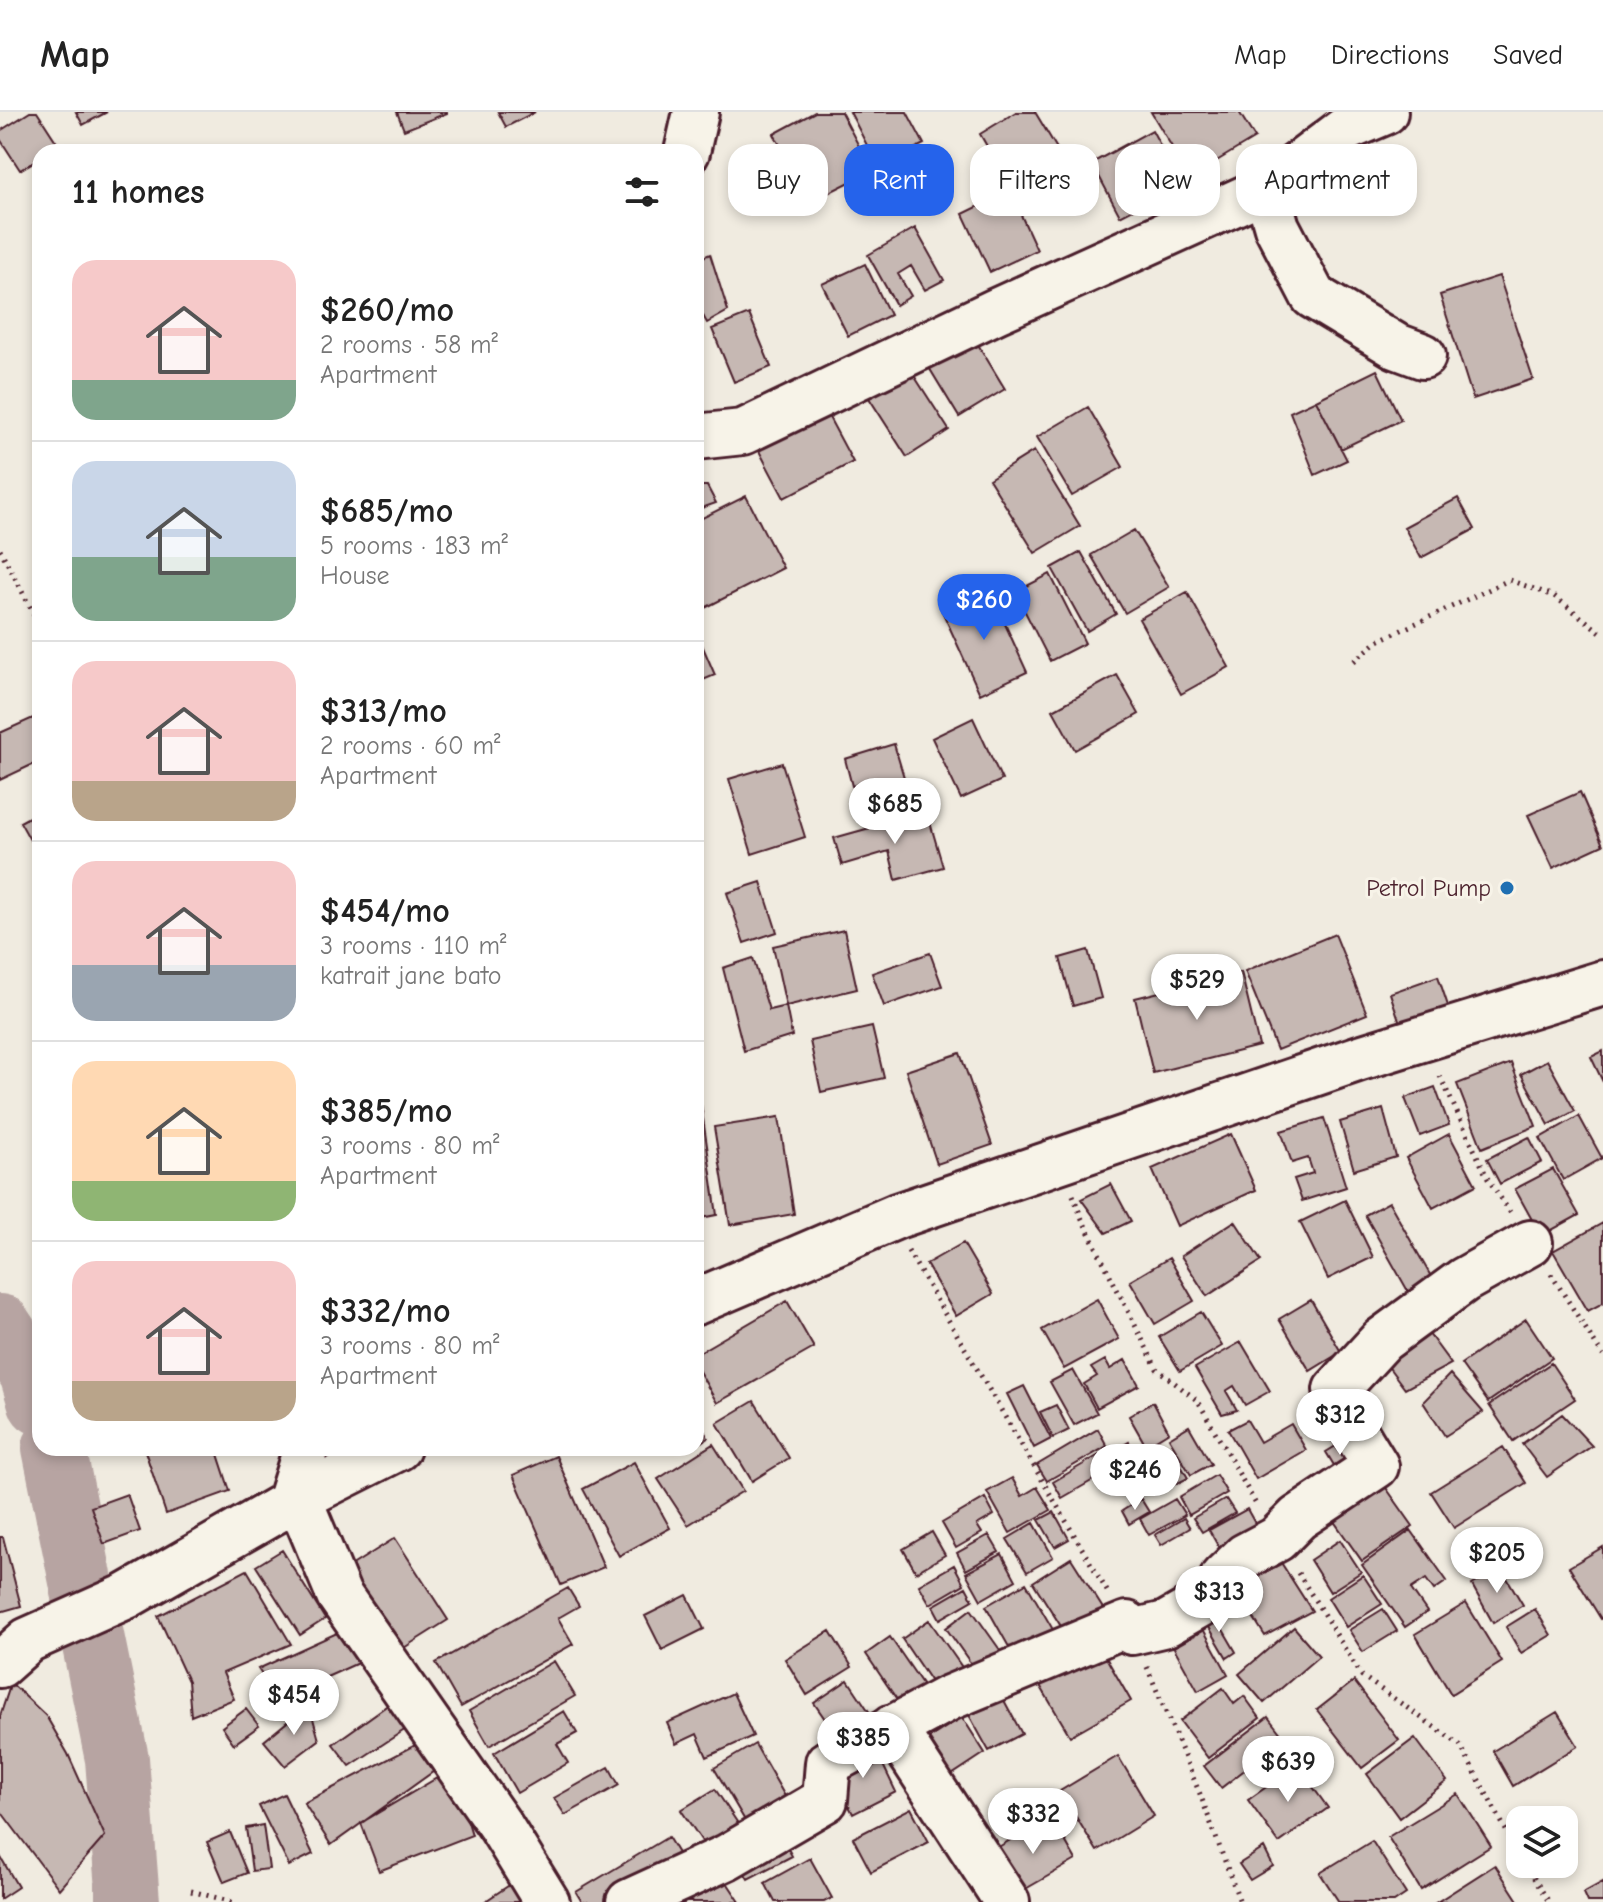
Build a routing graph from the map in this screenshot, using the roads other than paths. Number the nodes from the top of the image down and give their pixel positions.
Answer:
1 (696, 112) edge
2 (1385, 112) edge
3 (689, 144) edge
4 (1326, 144) edge
5 (1236, 202) edge
6 (1274, 216) edge
7 (1423, 356) dead end
8 (704, 436) edge
9 (1603, 983) edge
10 (1530, 1243) road end
11 (704, 1299) edge
12 (304, 1456) edge
13 (382, 1456) edge
14 (294, 1501) junction
15 (14, 1653) edge
16 (893, 1727) junction
17 (547, 1902) edge
18 (629, 1902) edge
19 (1007, 1902) edge

1 - 3 street
2 - 4 street
5 - 8 street
6 - 7 street
9 - 11 street
10 - 16 street
12 - 14 street
13 - 14 street
14 - 15 street
14 - 17 street
16 - 18 street
16 - 19 street

